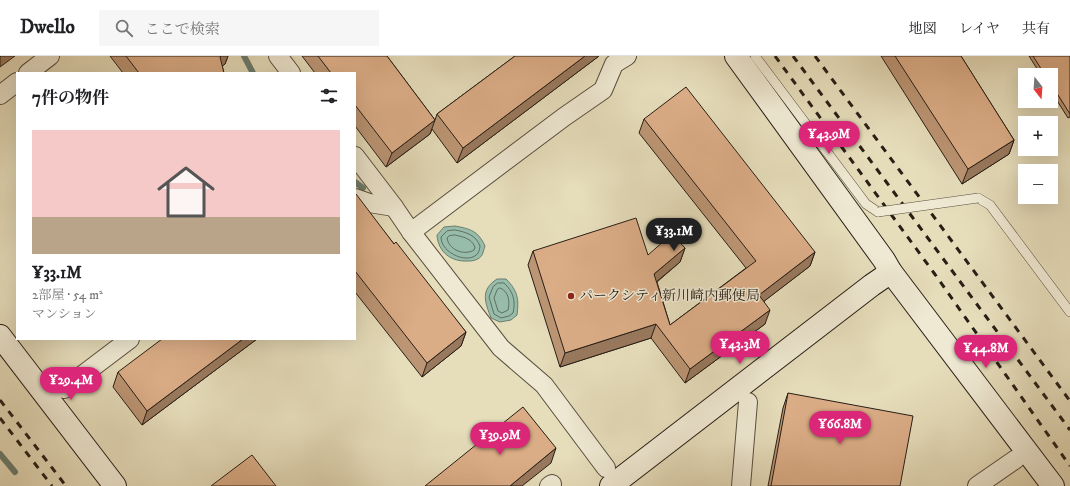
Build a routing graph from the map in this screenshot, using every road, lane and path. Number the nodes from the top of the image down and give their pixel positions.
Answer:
1 (50, 56) edge
2 (278, 56) edge
3 (627, 56) edge
4 (736, 56) edge
5 (755, 56) edge
6 (29, 72) edge
7 (290, 72) edge
8 (16, 83) edge
9 (0, 95) edge
10 (356, 157) edge
11 (356, 198) edge
12 (394, 207) junction
13 (411, 232) junction
14 (891, 272) junction
15 (1070, 312) edge
16 (0, 336) edge
17 (129, 340) edge
18 (64, 389) dead end
19 (748, 402) dead end
20 (1016, 459) dead end
21 (608, 477) edge
22 (115, 486) edge
23 (741, 486) edge
24 (977, 486) edge
25 (1053, 486) edge

1 - 6 street
2 - 7 street
3 - 13 street
4 - 14 street
5 - 15 lane, bridge
8 - 9 street
10 - 12 street
11 - 12 street
12 - 13 street
13 - 21 street
14 - 21 street
14 - 25 street
16 - 22 street
17 - 18 street
19 - 23 street
20 - 24 street

